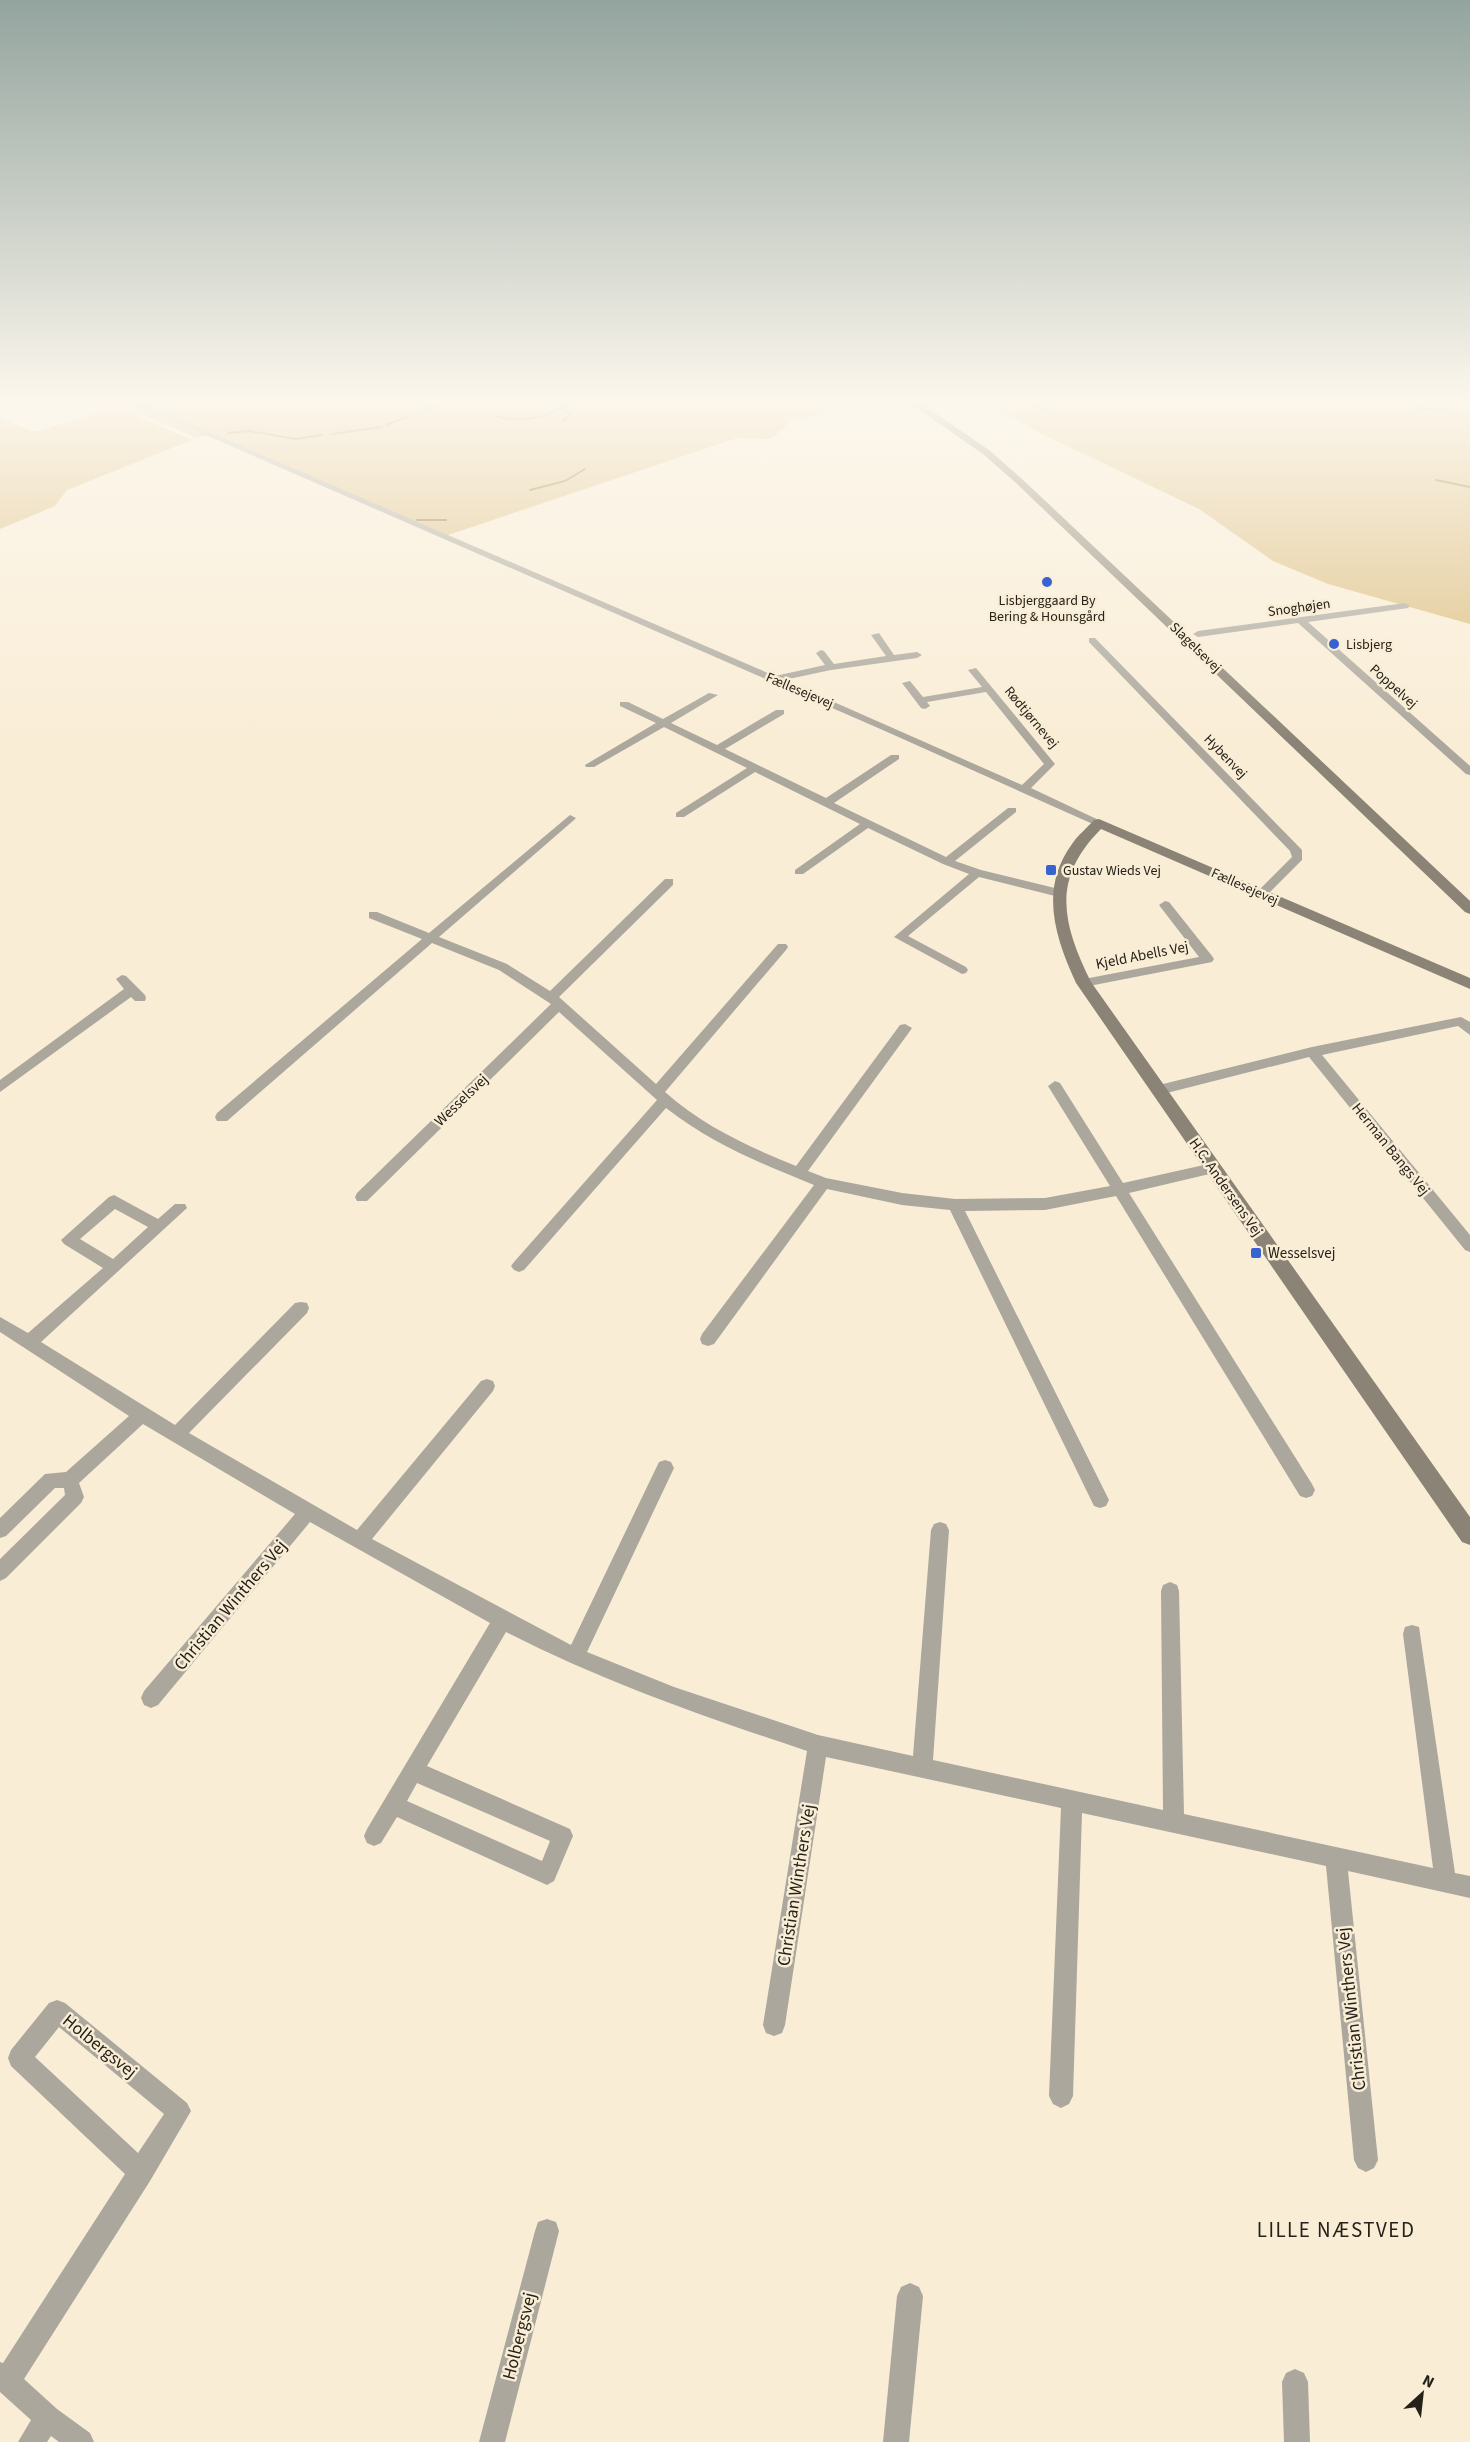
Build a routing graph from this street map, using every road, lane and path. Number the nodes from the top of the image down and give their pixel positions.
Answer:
1 (392, 514) edge
2 (1054, 514) edge
3 (1405, 606) dead end
4 (1300, 620) junction
5 (1198, 634) dead end
6 (876, 635) dead end
7 (1092, 640) dead end
8 (821, 653) dead end
9 (917, 655) dead end
10 (892, 659) junction
11 (831, 667) junction
12 (973, 670) dead end
13 (775, 679) junction
14 (907, 683) dead end
15 (989, 689) junction
16 (713, 695) dead end
17 (624, 704) dead end
18 (780, 712) dead end
19 (663, 723) junction
20 (717, 750) junction
21 (895, 757) dead end
22 (590, 765) dead end
23 (755, 768) junction
24 (1470, 772) edge
25 (1023, 790) junction
26 (826, 802) junction
27 (1012, 810) dead end
28 (680, 815) dead end
29 (570, 818) dead end
30 (868, 823) junction
31 (1099, 823) junction
32 (947, 862) junction
33 (799, 872) dead end
34 (977, 873) junction
35 (669, 882) dead end
36 (1059, 893) junction
37 (1261, 894) junction
38 (1165, 905) dead end
39 (1470, 909) edge
40 (374, 915) dead end
41 (430, 938) junction
42 (782, 947) dead end
43 (962, 970) dead end
44 (122, 979) dead end
45 (1084, 983) junction
46 (1470, 984) edge
47 (555, 1000) junction
48 (905, 1028) dead end
49 (1470, 1030) edge
50 (1312, 1052) junction
51 (1055, 1086) dead end
52 (0, 1087) edge
53 (1159, 1090) junction
54 (661, 1096) junction
55 (222, 1117) dead end
56 (1213, 1168) junction
57 (798, 1174) junction
58 (824, 1183) junction
59 (1119, 1190) junction
60 (362, 1197) dead end
61 (955, 1205) junction
62 (180, 1208) dead end
63 (159, 1226) junction
64 (1470, 1246) edge
65 (519, 1266) dead end
66 (114, 1267) junction
67 (301, 1308) dead end
68 (0, 1324) edge
69 (708, 1340) dead end
70 (29, 1342) junction
71 (487, 1386) dead end
72 (142, 1414) junction
73 (177, 1434) junction
74 (665, 1467) dead end
75 (70, 1480) junction
76 (1306, 1490) dead end
77 (1100, 1500) dead end
78 (308, 1512) junction
79 (0, 1530) edge
80 (940, 1530) dead end
81 (1470, 1535) edge
82 (359, 1541) junction
83 (0, 1572) edge
84 (1170, 1591) dead end
85 (502, 1620) junction
86 (1412, 1634) dead end
87 (575, 1657) junction
88 (152, 1698) dead end
89 (819, 1745) junction
90 (921, 1768) junction
91 (414, 1771) junction
92 (1072, 1800) junction
93 (393, 1805) junction
94 (1174, 1822) junction
95 (374, 1836) dead end
96 (1336, 1857) junction
97 (1445, 1881) junction
98 (1470, 1887) edge
99 (774, 2025) dead end
100 (1061, 2096) dead end
101 (1366, 2160) dead end
102 (141, 2172) junction
103 (547, 2230) dead end
104 (910, 2296) dead end
105 (3, 2378) edge
106 (1295, 2382) dead end
107 (48, 2418) junction
108 (32, 2442) edge
109 (81, 2442) edge
110 (492, 2442) edge
111 (896, 2442) edge
112 (1298, 2442) edge

1 - 13 street, Fællesejevej
2 - 39 street, Slagelsevej
3 - 4 street, Snoghøjen
4 - 5 street, Snoghøjen
4 - 24 street, Poppelvej
6 - 10 street
7 - 37 street, Hybenvej
8 - 11 street
9 - 10 street
10 - 11 street
11 - 13 street
12 - 15 street, Rødtjørnevej
13 - 25 street, Fællesejevej
14 - 15 street, Rødtjørnevej
15 - 25 street, Rødtjørnevej
16 - 19 street
17 - 19 street
18 - 20 street
19 - 20 street
19 - 22 street
20 - 23 street
21 - 26 street
23 - 26 street
23 - 28 street
25 - 31 street, Fællesejevej
26 - 30 street
27 - 32 street
29 - 41 street
30 - 32 street
30 - 33 street
31 - 36 street, H.C. Andersens Vej
31 - 37 street, Fællesejevej
32 - 34 street
34 - 36 street
34 - 43 street
35 - 47 street, Wesselsvej
36 - 45 street, H.C. Andersens Vej
37 - 46 street, Fællesejevej
38 - 45 street, Kjeld Abells Vej
40 - 41 street
41 - 47 street
41 - 55 street
42 - 54 street
44 - 52 street
45 - 53 street, H.C. Andersens Vej
47 - 54 street
47 - 60 street, Wesselsvej
48 - 57 street
49 - 50 street
50 - 53 street
50 - 64 street, Herman Bangs Vej
51 - 59 street
53 - 56 street, H.C. Andersens Vej
54 - 57 street
54 - 65 street
56 - 59 street
56 - 81 street, H.C. Andersens Vej
57 - 58 street
58 - 61 street
58 - 69 street
59 - 61 street
59 - 76 street
61 - 77 street
62 - 63 street
63 - 66 street
63 - 66 street
66 - 70 street
67 - 73 street
68 - 70 street
70 - 72 street
71 - 82 street
72 - 73 street
72 - 75 street
73 - 78 street
74 - 87 street
75 - 79 street
75 - 83 street
78 - 82 street
78 - 88 street, Christian Winthers Vej
80 - 90 street
82 - 85 street
84 - 94 street
85 - 87 street
85 - 91 street
86 - 97 street
87 - 89 street
89 - 90 street
89 - 99 street, Christian Winthers Vej
90 - 92 street
91 - 93 street
91 - 93 street
92 - 94 street
92 - 100 street
93 - 95 street
94 - 96 street
96 - 97 street
96 - 101 street, Christian Winthers Vej
97 - 98 street
102 - 102 street, Holbergsvej
102 - 105 street, Holbergsvej
103 - 110 street, Holbergsvej
104 - 111 street
105 - 107 street, Holbergsvej
106 - 112 street
107 - 108 street
107 - 109 street, Holbergsvej

